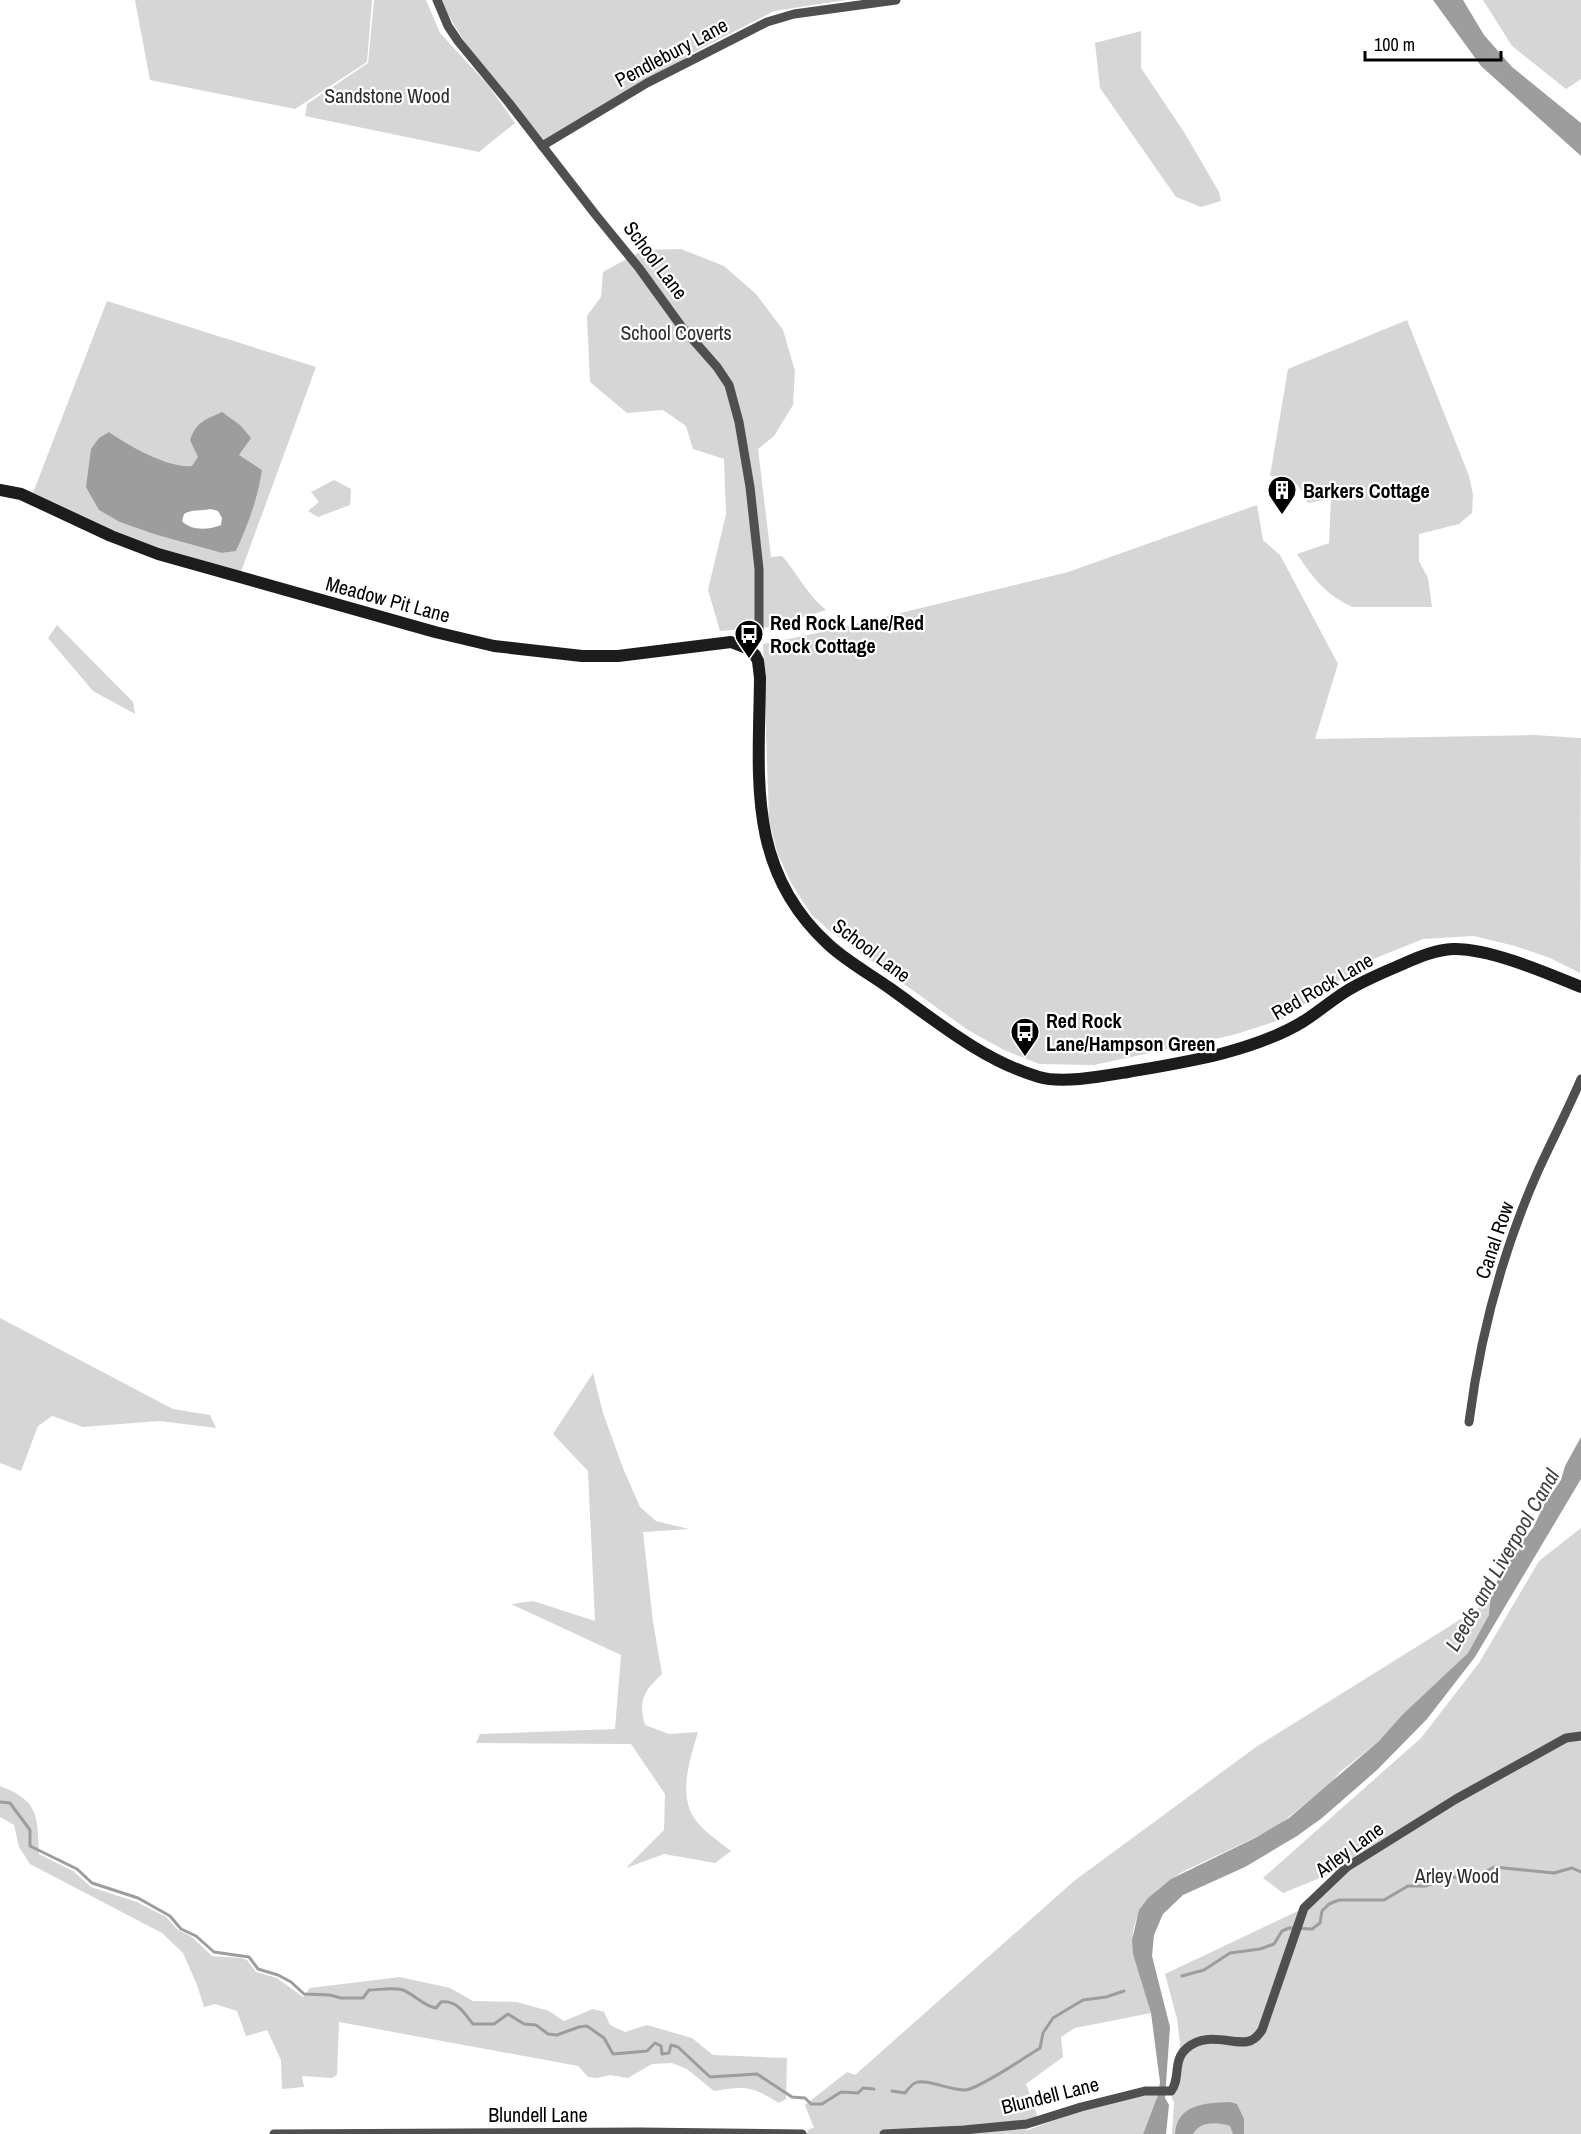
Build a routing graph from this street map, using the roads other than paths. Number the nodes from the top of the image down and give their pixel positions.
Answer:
1 (437, 0) edge
2 (896, 0) edge
3 (542, 146) junction
4 (0, 490) edge
5 (749, 649) junction
6 (1581, 987) edge
7 (1042, 1078) joint
8 (1581, 1079) edge
9 (1469, 1422) dead end
10 (1581, 1736) edge
11 (1171, 2091) joint
12 (274, 2134) edge
13 (802, 2134) edge
14 (885, 2134) edge

1 - 3 street, School Lane
2 - 3 street, Pendlebury Lane
3 - 5 street, School Lane
4 - 5 main road, Meadow Pit Lane
5 - 7 main road, School Lane
6 - 7 main road, Red Rock Lane
8 - 9 street, Canal Row
10 - 11 street, Arley Lane
11 - 14 street, Blundell Lane
12 - 13 street, Blundell Lane

